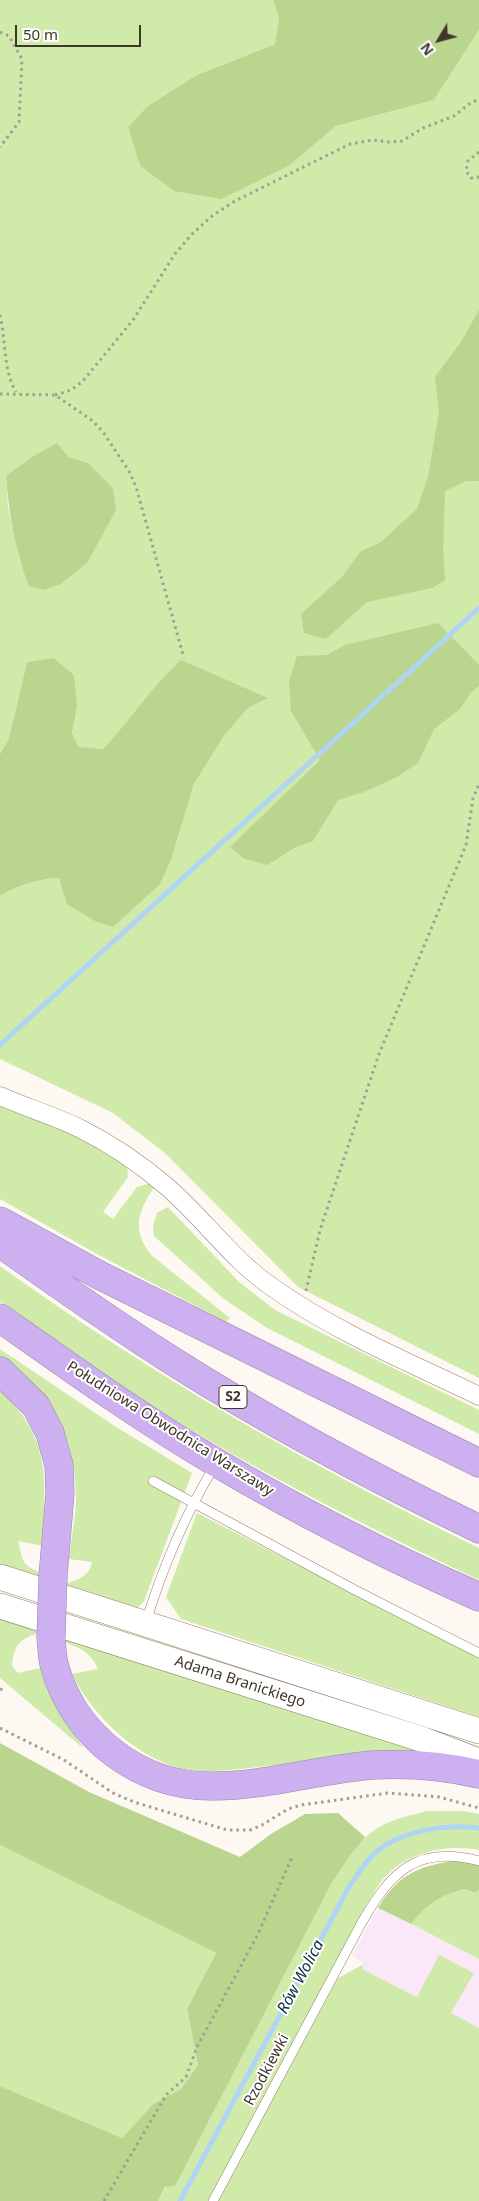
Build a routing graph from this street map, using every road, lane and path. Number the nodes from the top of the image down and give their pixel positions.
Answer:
1 (0, 32) edge
2 (479, 100) edge
3 (0, 147) edge
4 (479, 152) edge
5 (479, 177) edge
6 (0, 315) edge
7 (16, 393) junction
8 (0, 394) edge
9 (55, 395) junction
10 (184, 658) dead end
11 (479, 784) edge
12 (0, 1096) edge
13 (0, 1221) edge
14 (0, 1243) edge
15 (304, 1299) dead end
16 (0, 1318) edge
17 (0, 1372) edge
18 (479, 1396) edge
19 (216, 1462) junction
20 (479, 1464) edge
21 (153, 1481) dead end
22 (193, 1501) junction
23 (479, 1529) edge
24 (0, 1577) edge
25 (479, 1597) edge
26 (0, 1606) edge
27 (145, 1624) junction
28 (479, 1653) edge
29 (0, 1689) edge
30 (5, 1690) dead end
31 (479, 1731) edge
32 (479, 1761) edge
33 (479, 1774) edge
34 (293, 1855) dead end
35 (479, 1861) edge
36 (104, 2201) edge
37 (213, 2201) edge

1 - 3 path
2 - 9 path
4 - 5 path
6 - 7 path
7 - 8 path
7 - 9 path
9 - 10 path
11 - 15 path
12 - 18 street
13 - 20 highway
14 - 23 highway, S2
16 - 19 highway, Południowa Obwodnica Warszawy
17 - 33 highway, bridge
19 - 22 lane
19 - 25 highway, Południowa Obwodnica Warszawy
21 - 22 lane
22 - 27 lane
22 - 28 lane
24 - 27 main road, Adama Branickiego
26 - 32 main road, Adama Branickiego
27 - 31 main road, Adama Branickiego
29 - 30 path
34 - 36 path
35 - 37 lane, Rzodkiewki

